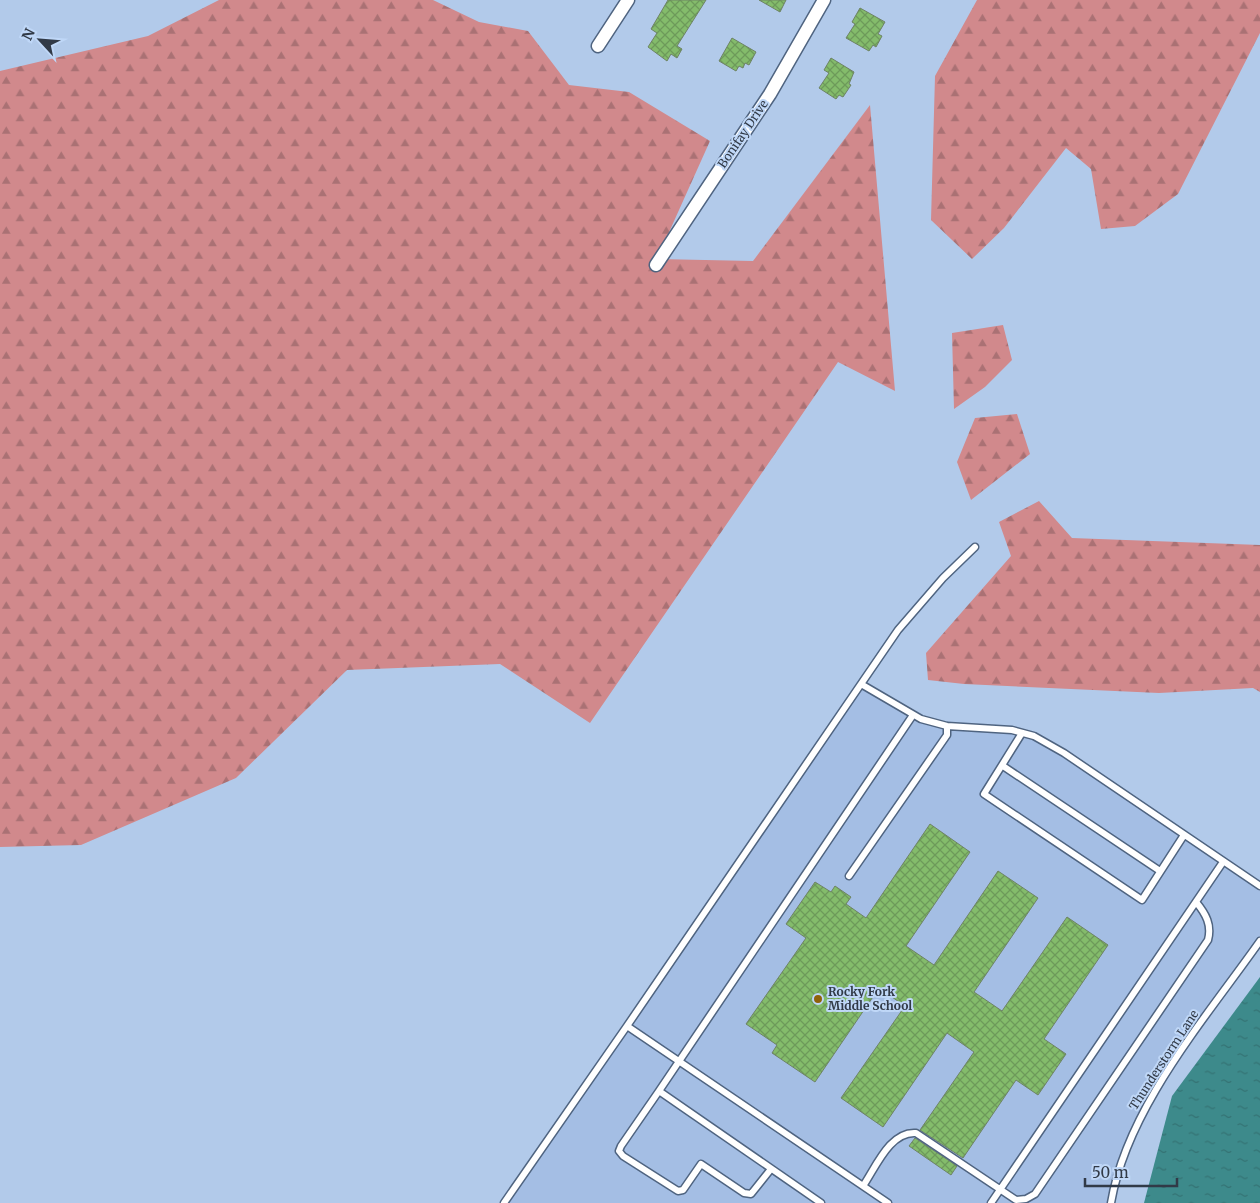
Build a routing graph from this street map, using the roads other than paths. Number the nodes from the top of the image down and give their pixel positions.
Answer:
1 (628, 0) edge
2 (824, 0) edge
3 (598, 46) dead end
4 (656, 264) dead end
5 (975, 547) dead end
6 (861, 684) junction
7 (913, 715) junction
8 (947, 726) junction
9 (1022, 733) junction
10 (1003, 766) junction
11 (1184, 835) junction
12 (1223, 862) junction
13 (1160, 871) junction
14 (850, 876) dead end
15 (1260, 886) edge
16 (1196, 902) junction
17 (1260, 941) edge
18 (627, 1026) junction
19 (680, 1061) junction
20 (659, 1091) junction
21 (771, 1169) junction
22 (863, 1186) junction
23 (1000, 1191) junction
24 (504, 1203) edge
25 (821, 1203) edge
26 (888, 1203) edge
27 (991, 1203) edge
28 (1111, 1203) edge

1 - 3 street
2 - 4 street, Bonifay Drive
5 - 6 lane
6 - 7 lane
6 - 18 lane
7 - 8 lane
7 - 19 lane
8 - 9 lane
8 - 14 lane
9 - 10 lane
9 - 11 lane
10 - 13 lane
10 - 13 lane
11 - 12 lane
11 - 13 lane
12 - 15 lane
12 - 16 lane
16 - 23 lane
16 - 23 lane
17 - 28 lane, Thunderstorm Lane
18 - 19 lane
18 - 24 lane
19 - 20 lane
19 - 22 lane
20 - 21 lane
20 - 21 lane
21 - 25 lane
22 - 23 lane
22 - 26 lane
23 - 27 lane

